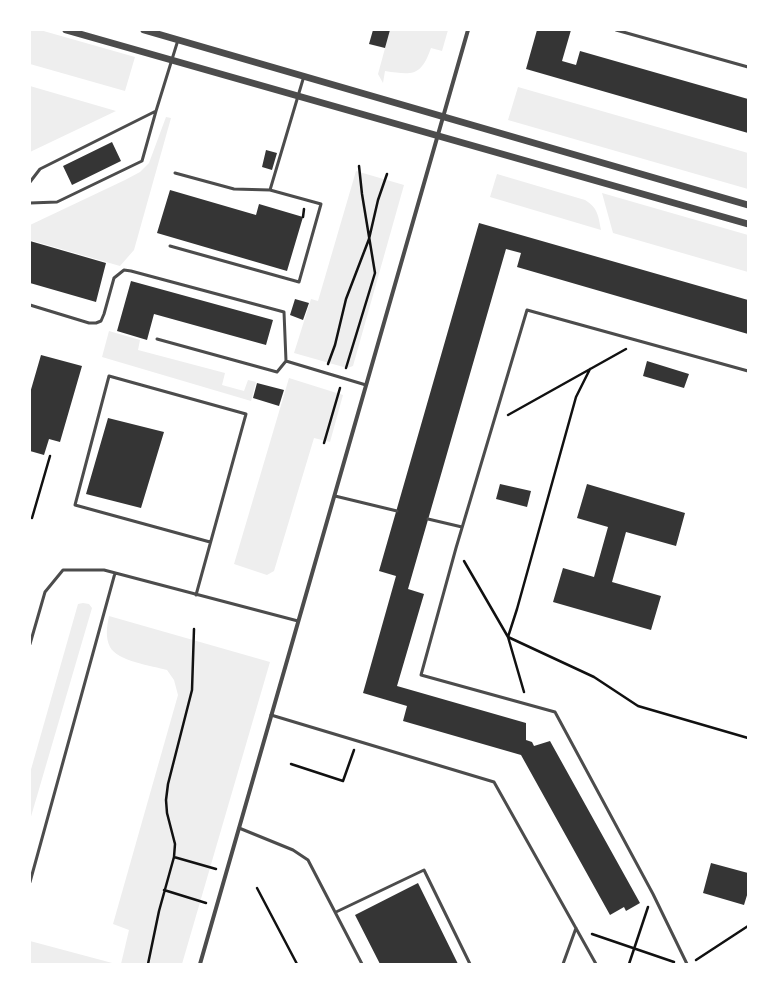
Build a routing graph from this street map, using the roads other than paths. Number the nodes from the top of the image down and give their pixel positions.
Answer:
1 (66, 30) edge
2 (144, 30) edge
3 (468, 30) edge
4 (616, 30) edge
5 (178, 40) junction
6 (172, 60) junction
7 (748, 67) edge
8 (304, 76) junction
9 (298, 96) junction
10 (156, 111) junction
11 (443, 117) junction
12 (438, 136) junction
13 (175, 173) dead end
14 (30, 182) edge
15 (270, 190) junction
16 (30, 203) edge
17 (748, 205) edge
18 (748, 224) edge
19 (170, 246) dead end
20 (30, 305) edge
21 (157, 339) dead end
22 (286, 361) junction
23 (748, 371) edge
24 (366, 385) junction
25 (334, 496) junction
26 (397, 511) dead end
27 (428, 519) dead end
28 (462, 527) junction
29 (210, 542) junction
30 (115, 573) junction
31 (196, 595) junction
32 (298, 621) junction
33 (30, 644) edge
34 (271, 715) junction
35 (239, 828) junction
36 (30, 882) edge
37 (336, 912) junction
38 (576, 928) junction
39 (200, 964) edge
40 (362, 964) edge
41 (470, 964) edge
42 (563, 964) edge
43 (596, 964) edge
44 (687, 964) edge

1 - 6 street
2 - 5 street
3 - 11 street
4 - 7 lane
5 - 6 lane
5 - 8 street
6 - 9 street
6 - 10 lane
8 - 9 lane
8 - 11 street
9 - 12 street
9 - 15 lane
10 - 14 lane
10 - 16 lane
11 - 12 street
11 - 17 street
12 - 18 street
12 - 24 street
13 - 15 lane
15 - 19 lane
20 - 22 lane
21 - 22 lane
22 - 24 lane
23 - 28 lane
24 - 25 street
25 - 26 lane
25 - 32 street
27 - 28 lane
28 - 44 lane
29 - 29 lane
29 - 31 lane
30 - 31 lane
30 - 33 lane
30 - 36 lane
31 - 32 lane
32 - 34 street
34 - 35 street
34 - 38 lane
35 - 37 lane
35 - 39 street
37 - 40 lane
37 - 41 lane
38 - 42 lane
38 - 43 lane

